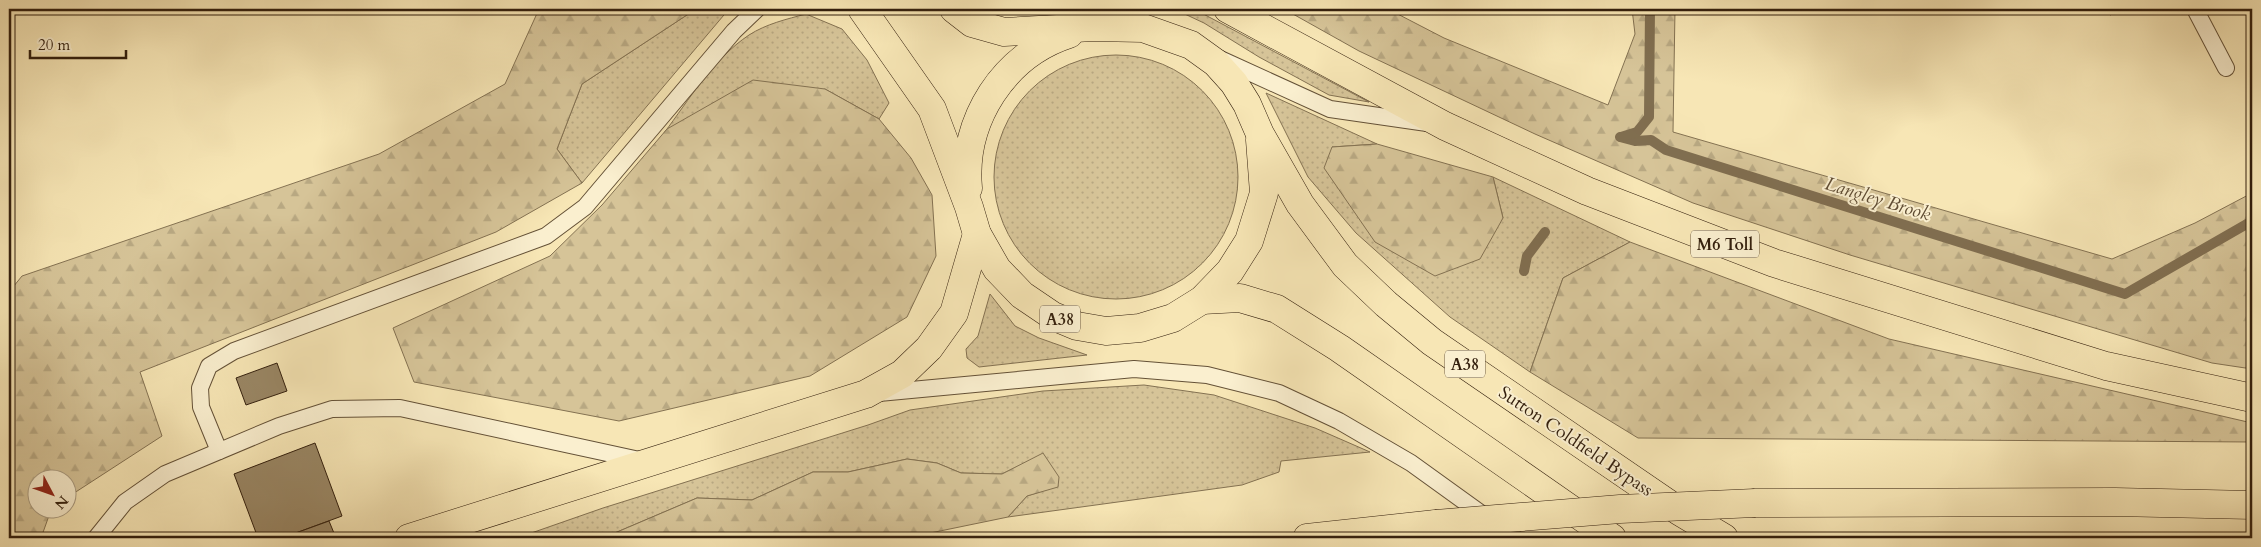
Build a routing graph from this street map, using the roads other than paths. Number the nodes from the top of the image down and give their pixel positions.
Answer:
1 (757, 9) edge
2 (954, 9) edge
3 (1228, 9) edge
4 (2196, 9) edge
5 (861, 10) edge
6 (1093, 27) junction
7 (1191, 45) junction
8 (2226, 68) dead end
9 (1445, 126) junction
10 (1260, 134) junction
11 (969, 207) junction
12 (977, 234) junction
13 (1202, 300) junction
14 (866, 394) junction
15 (2252, 398) edge
16 (219, 451) junction
17 (651, 462) junction
18 (2252, 506) edge
19 (96, 538) edge
20 (408, 538) edge
21 (1307, 538) edge
22 (1515, 538) edge
23 (1612, 538) edge
24 (1724, 538) edge

1 - 16 lane
2 - 6 highway, Sutton Coldfield Bypass / A38
3 - 9 highway, M6 Toll
4 - 8 lane
5 - 11 highway, Sutton Coldfield Bypass / A38
6 - 7 highway, Sutton Coldfield Bypass / A38
6 - 11 highway, Sutton Coldfield Bypass / A38
7 - 9 lane
7 - 10 highway, Sutton Coldfield Bypass / A38
9 - 15 highway, M6 Toll
10 - 13 highway, Sutton Coldfield Bypass / A38
10 - 24 highway, Sutton Coldfield Bypass / A38
11 - 12 highway, Sutton Coldfield Bypass / A38
12 - 13 highway, Sutton Coldfield Bypass / A38
12 - 14 highway
13 - 23 highway, Sutton Coldfield Bypass / A38
14 - 17 highway
14 - 22 lane
16 - 17 lane
16 - 19 lane
17 - 20 highway
18 - 21 highway, bridge

